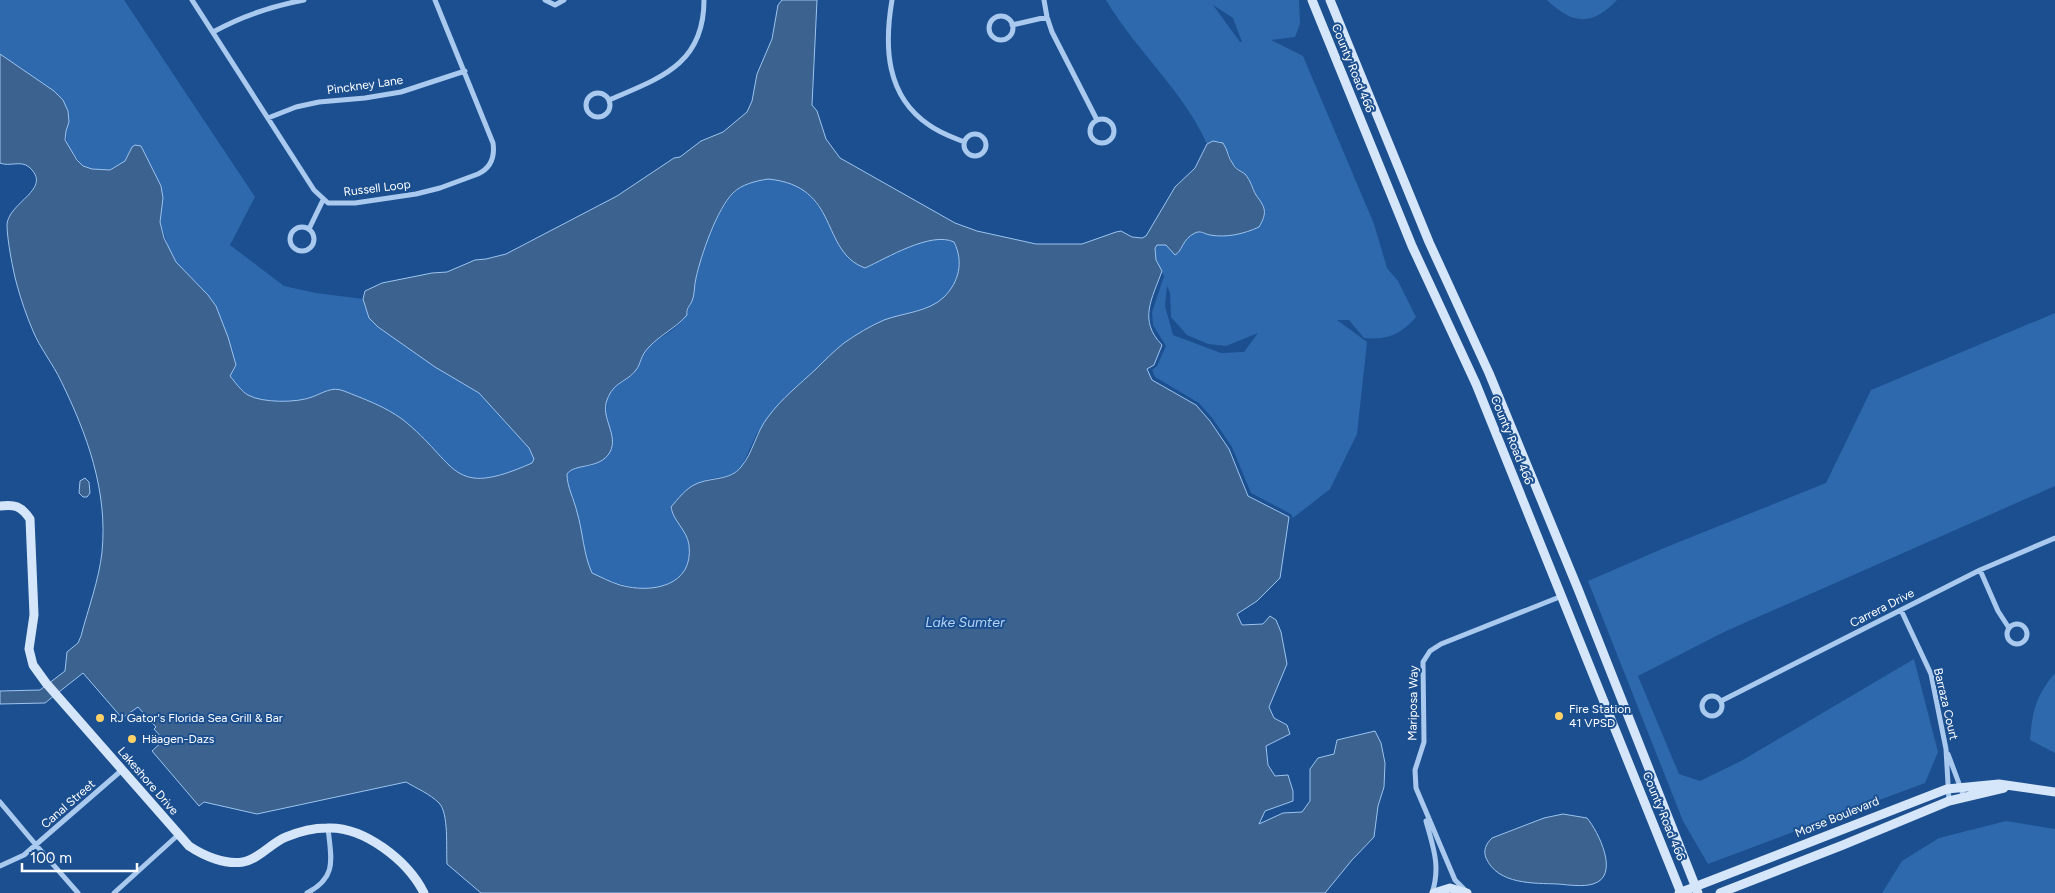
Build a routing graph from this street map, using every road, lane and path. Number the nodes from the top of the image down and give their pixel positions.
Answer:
1 (192, 0) edge
2 (304, 0) edge
3 (435, 0) edge
4 (545, 0) edge
5 (564, 0) edge
6 (704, 0) edge
7 (892, 0) edge
8 (1044, 0) edge
9 (1312, 0) edge
10 (1330, 0) edge
11 (1047, 17) junction
12 (1012, 25) junction
13 (213, 32) junction
14 (464, 71) junction
15 (609, 100) junction
16 (268, 118) junction
17 (1097, 120) junction
18 (964, 142) junction
19 (323, 200) junction
20 (309, 229) junction
21 (0, 506) edge
22 (2055, 538) edge
23 (1980, 570) junction
24 (1578, 589) junction
25 (1562, 596) junction
26 (1901, 610) junction
27 (2009, 628) junction
28 (1721, 701) dead end
29 (1946, 749) junction
30 (122, 770) junction
31 (1960, 786) junction
32 (2009, 787) junction
33 (1947, 789) junction
34 (2055, 792) edge
35 (1964, 797) junction
36 (1949, 801) junction
37 (0, 802) edge
38 (1423, 808) junction
39 (328, 828) junction
40 (178, 835) junction
41 (36, 845) junction
42 (0, 866) edge
43 (1696, 890) edge
44 (78, 893) edge
45 (114, 893) edge
46 (307, 893) edge
47 (424, 893) edge
48 (1433, 893) edge
49 (1467, 893) edge
50 (1680, 893) edge
51 (1720, 893) edge

1 - 13 street
2 - 13 street
3 - 14 street, Russell Loop
4 - 5 street
6 - 15 street
7 - 18 street
8 - 11 street
9 - 25 main road, County Road 466
10 - 24 main road, County Road 466
11 - 12 street
11 - 17 street
12 - 12 street
13 - 16 street
14 - 16 street, Pinckney Lane
14 - 19 street, Russell Loop
15 - 15 street
16 - 19 street
17 - 17 street
18 - 18 street
19 - 20 street
20 - 20 street
21 - 30 main road, Lakeshore Drive
22 - 23 street, Carrera Drive
23 - 26 street, Carrera Drive
23 - 27 street
24 - 25 main road
24 - 43 main road, County Road 466
25 - 38 street, Mariposa Way
25 - 50 main road, County Road 466
26 - 28 street, Carrera Drive
26 - 29 street, Barraza Court
27 - 27 street
29 - 31 street, Barraza Court
29 - 33 street, Barraza Court
30 - 40 main road, Lakeshore Drive
30 - 41 street, Canal Street
31 - 32 main road, Morse Boulevard
31 - 33 main road, Morse Boulevard
31 - 35 street, Barraza Court
32 - 34 main road, Morse Boulevard
32 - 35 main road, Morse Boulevard
33 - 36 street, Barraza Court
33 - 43 main road, Morse Boulevard
35 - 36 main road, Morse Boulevard
36 - 51 main road, Morse Boulevard
37 - 41 street
38 - 48 street, Mariposa Way
38 - 49 street, Mariposa Way
39 - 40 main road, Lakeshore Drive
39 - 46 street
39 - 47 main road, Lakeshore Drive
40 - 45 street
41 - 42 street, Canal Street
41 - 44 street
43 - 50 main road, Morse Boulevard
48 - 49 main road

